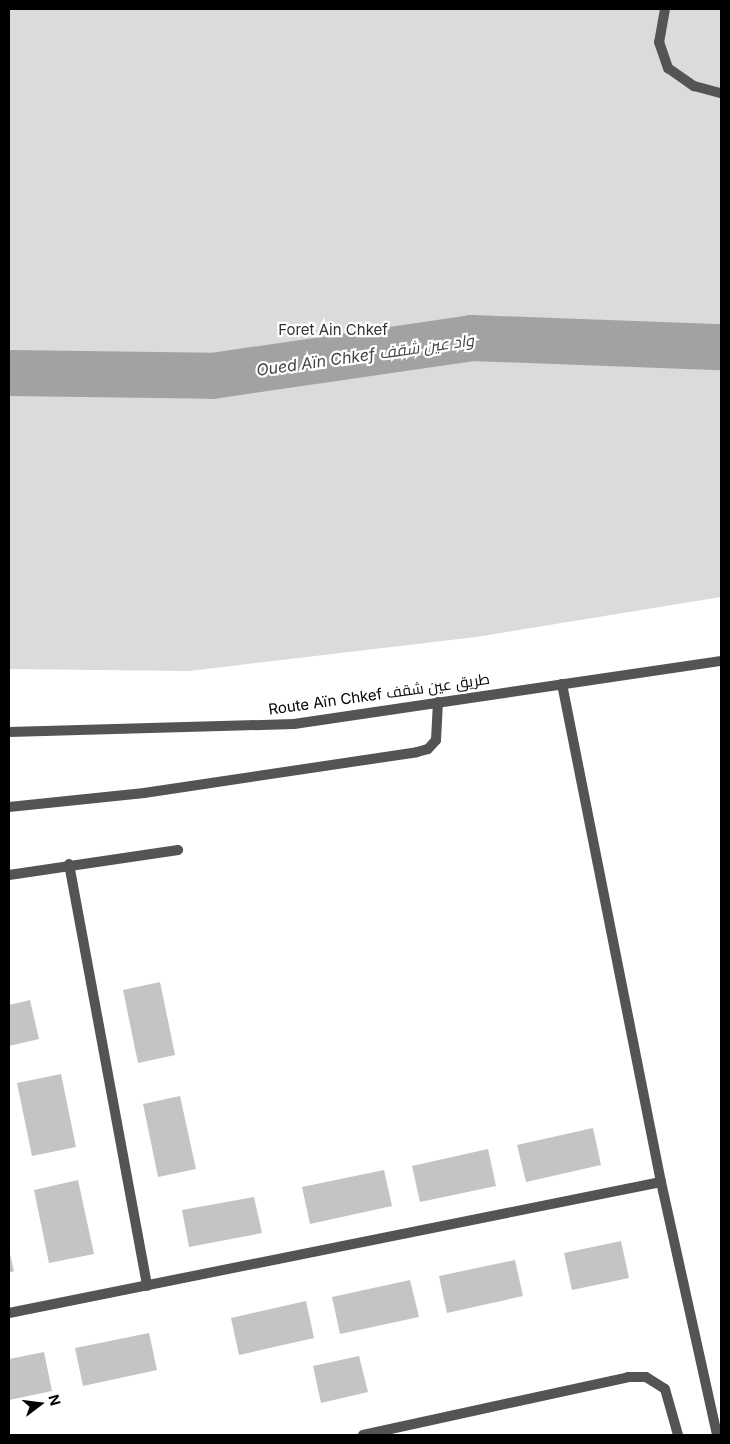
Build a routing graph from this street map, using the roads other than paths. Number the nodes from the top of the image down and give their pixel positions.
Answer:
1 (665, 9) edge
2 (721, 93) edge
3 (721, 661) edge
4 (562, 684) junction
5 (438, 702) junction
6 (9, 732) edge
7 (9, 807) edge
8 (178, 850) dead end
9 (69, 864) junction
10 (9, 875) edge
11 (661, 1182) junction
12 (147, 1286) junction
13 (9, 1313) edge
14 (363, 1435) edge
15 (678, 1435) edge
16 (717, 1435) edge

1 - 2 street
3 - 4 street, Route Aïn Chkef طريق عين شقف
4 - 5 street, Route Aïn Chkef طريق عين شقف
4 - 11 street
5 - 6 street, Route Aïn Chkef طريق عين شقف
5 - 7 street
8 - 9 street
9 - 10 street
9 - 12 street
11 - 12 street
11 - 16 street
12 - 13 street
14 - 15 street

